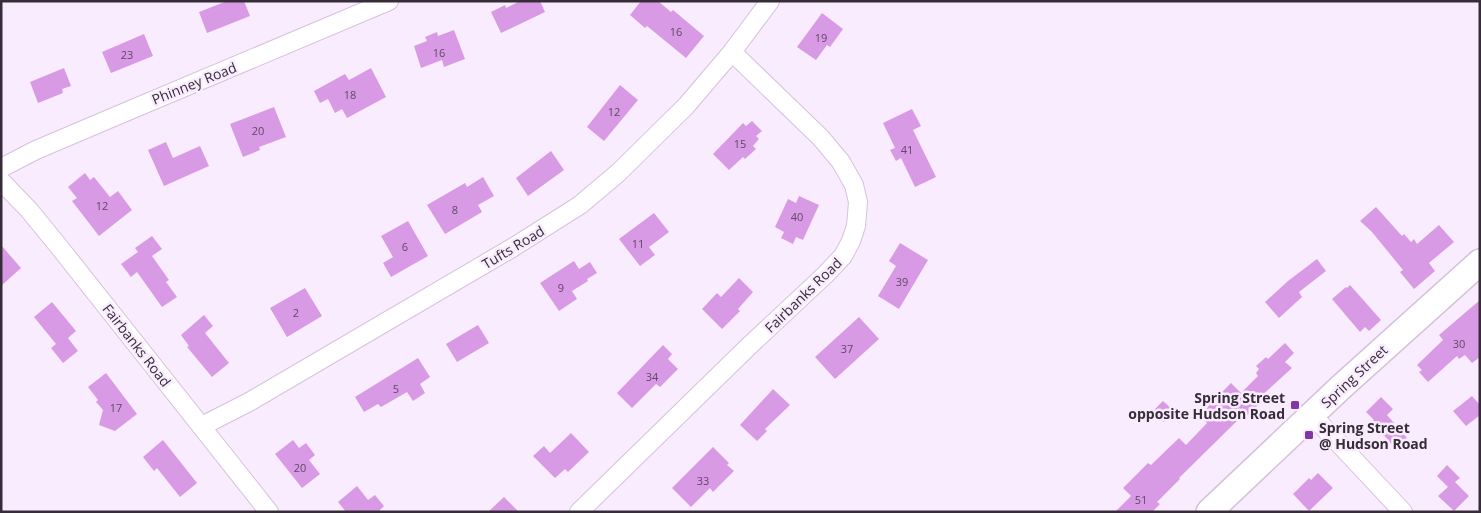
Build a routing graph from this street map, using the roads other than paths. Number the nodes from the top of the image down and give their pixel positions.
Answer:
1 (389, 1) edge
2 (770, 1) edge
3 (732, 52) junction
4 (1, 168) edge
5 (1, 181) edge
6 (1480, 262) edge
7 (1312, 415) junction
8 (202, 426) junction
9 (269, 512) edge
10 (579, 512) edge
11 (1209, 512) edge
12 (1403, 512) edge

1 - 4 street, Phinney Road
2 - 3 street, Tufts Road
3 - 8 street, Tufts Road
3 - 10 street, Fairbanks Road
5 - 8 street, Fairbanks Road
6 - 7 main road, Spring Street
7 - 11 main road, Spring Street
7 - 12 street
8 - 9 street, Fairbanks Road

